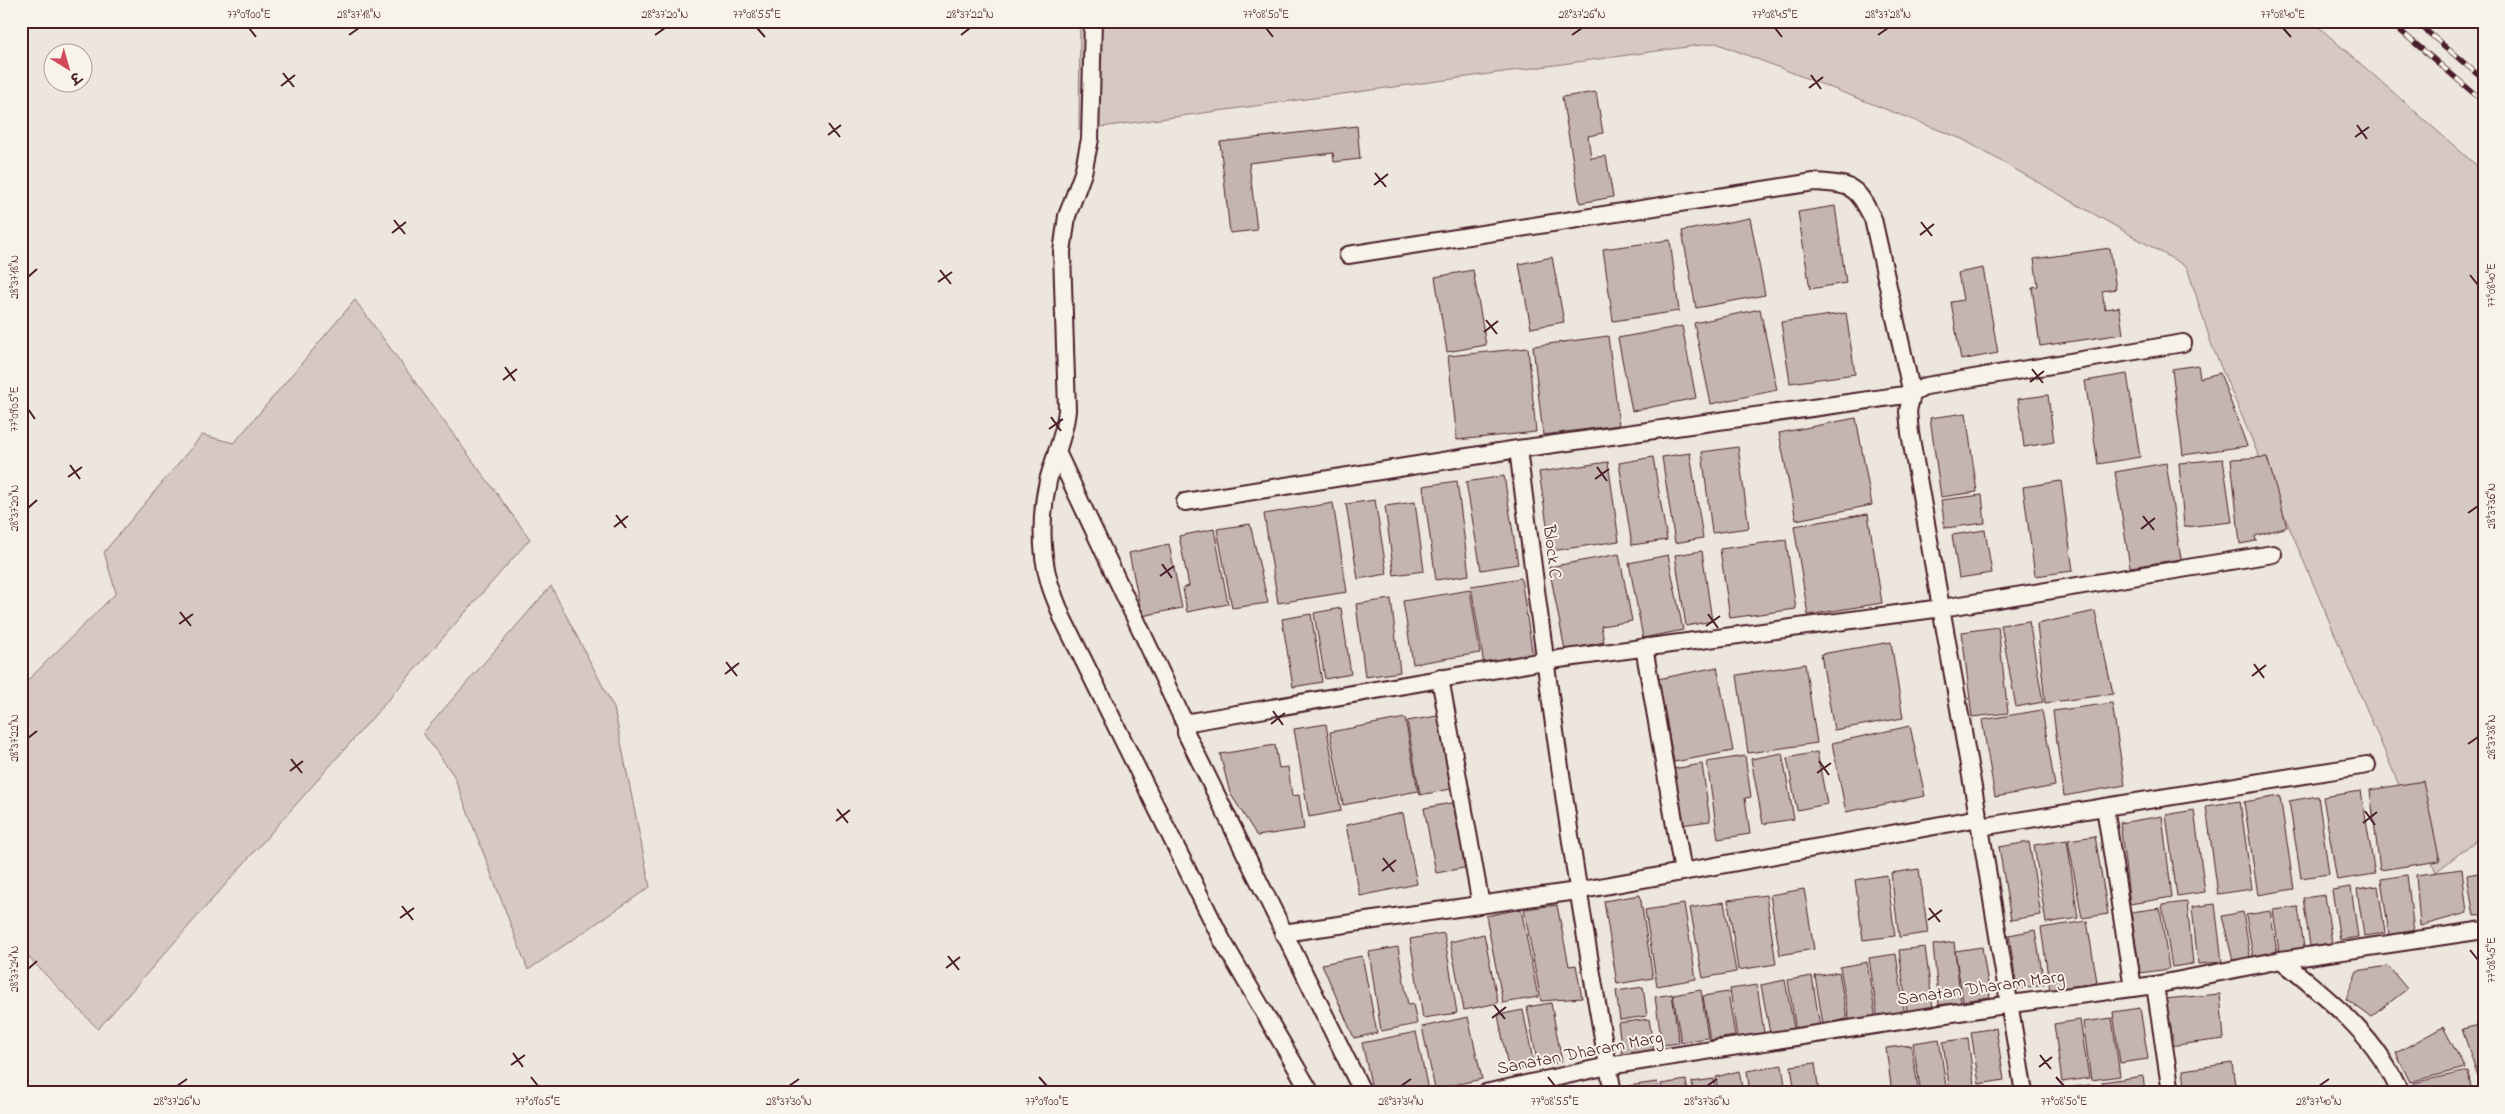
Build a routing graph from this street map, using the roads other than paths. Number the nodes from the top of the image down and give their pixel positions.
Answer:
1 (1093, 21) edge
2 (1348, 255) dead end
3 (2183, 343) dead end
4 (1912, 394) junction
5 (1518, 449) junction
6 (1057, 452) junction
7 (1186, 502) dead end
8 (2273, 554) dead end
9 (1942, 608) junction
10 (1644, 647) junction
11 (1544, 661) junction
12 (1440, 678) junction
13 (1186, 726) junction
14 (2366, 765) dead end
15 (2105, 806) junction
16 (1979, 822) junction
17 (1683, 872) junction
18 (1577, 892) junction
19 (1481, 905) junction
20 (2484, 930) edge
21 (1283, 933) junction
22 (2281, 960) junction
23 (2155, 985) junction
24 (2133, 988) junction
25 (2011, 1004) junction
26 (1608, 1066) junction
27 (1311, 1093) edge
28 (1363, 1093) edge
29 (1485, 1093) edge
30 (1613, 1093) edge
31 (2024, 1093) edge
32 (2171, 1093) edge
33 (2400, 1093) edge

1 - 6 street
2 - 4 street
3 - 4 street
4 - 5 street
4 - 9 street
5 - 7 street
5 - 11 street, Block C
6 - 13 street
6 - 27 street
8 - 9 street
9 - 10 street
9 - 16 street
10 - 11 street
10 - 17 street
11 - 12 street
11 - 18 street, Block C
12 - 13 street
12 - 19 street
13 - 21 street
14 - 15 street
15 - 16 street
15 - 24 street
16 - 17 street
16 - 25 street
17 - 18 street
18 - 19 street
18 - 26 street, Block C
19 - 21 street
20 - 22 street, Sanatan Dharam Marg
21 - 28 street
22 - 23 street, Sanatan Dharam Marg
22 - 33 street
23 - 24 street, Sanatan Dharam Marg
23 - 32 street
24 - 25 street, Sanatan Dharam Marg
25 - 26 street, Sanatan Dharam Marg
25 - 31 street
26 - 29 street, Sanatan Dharam Marg
26 - 30 street, Block C

